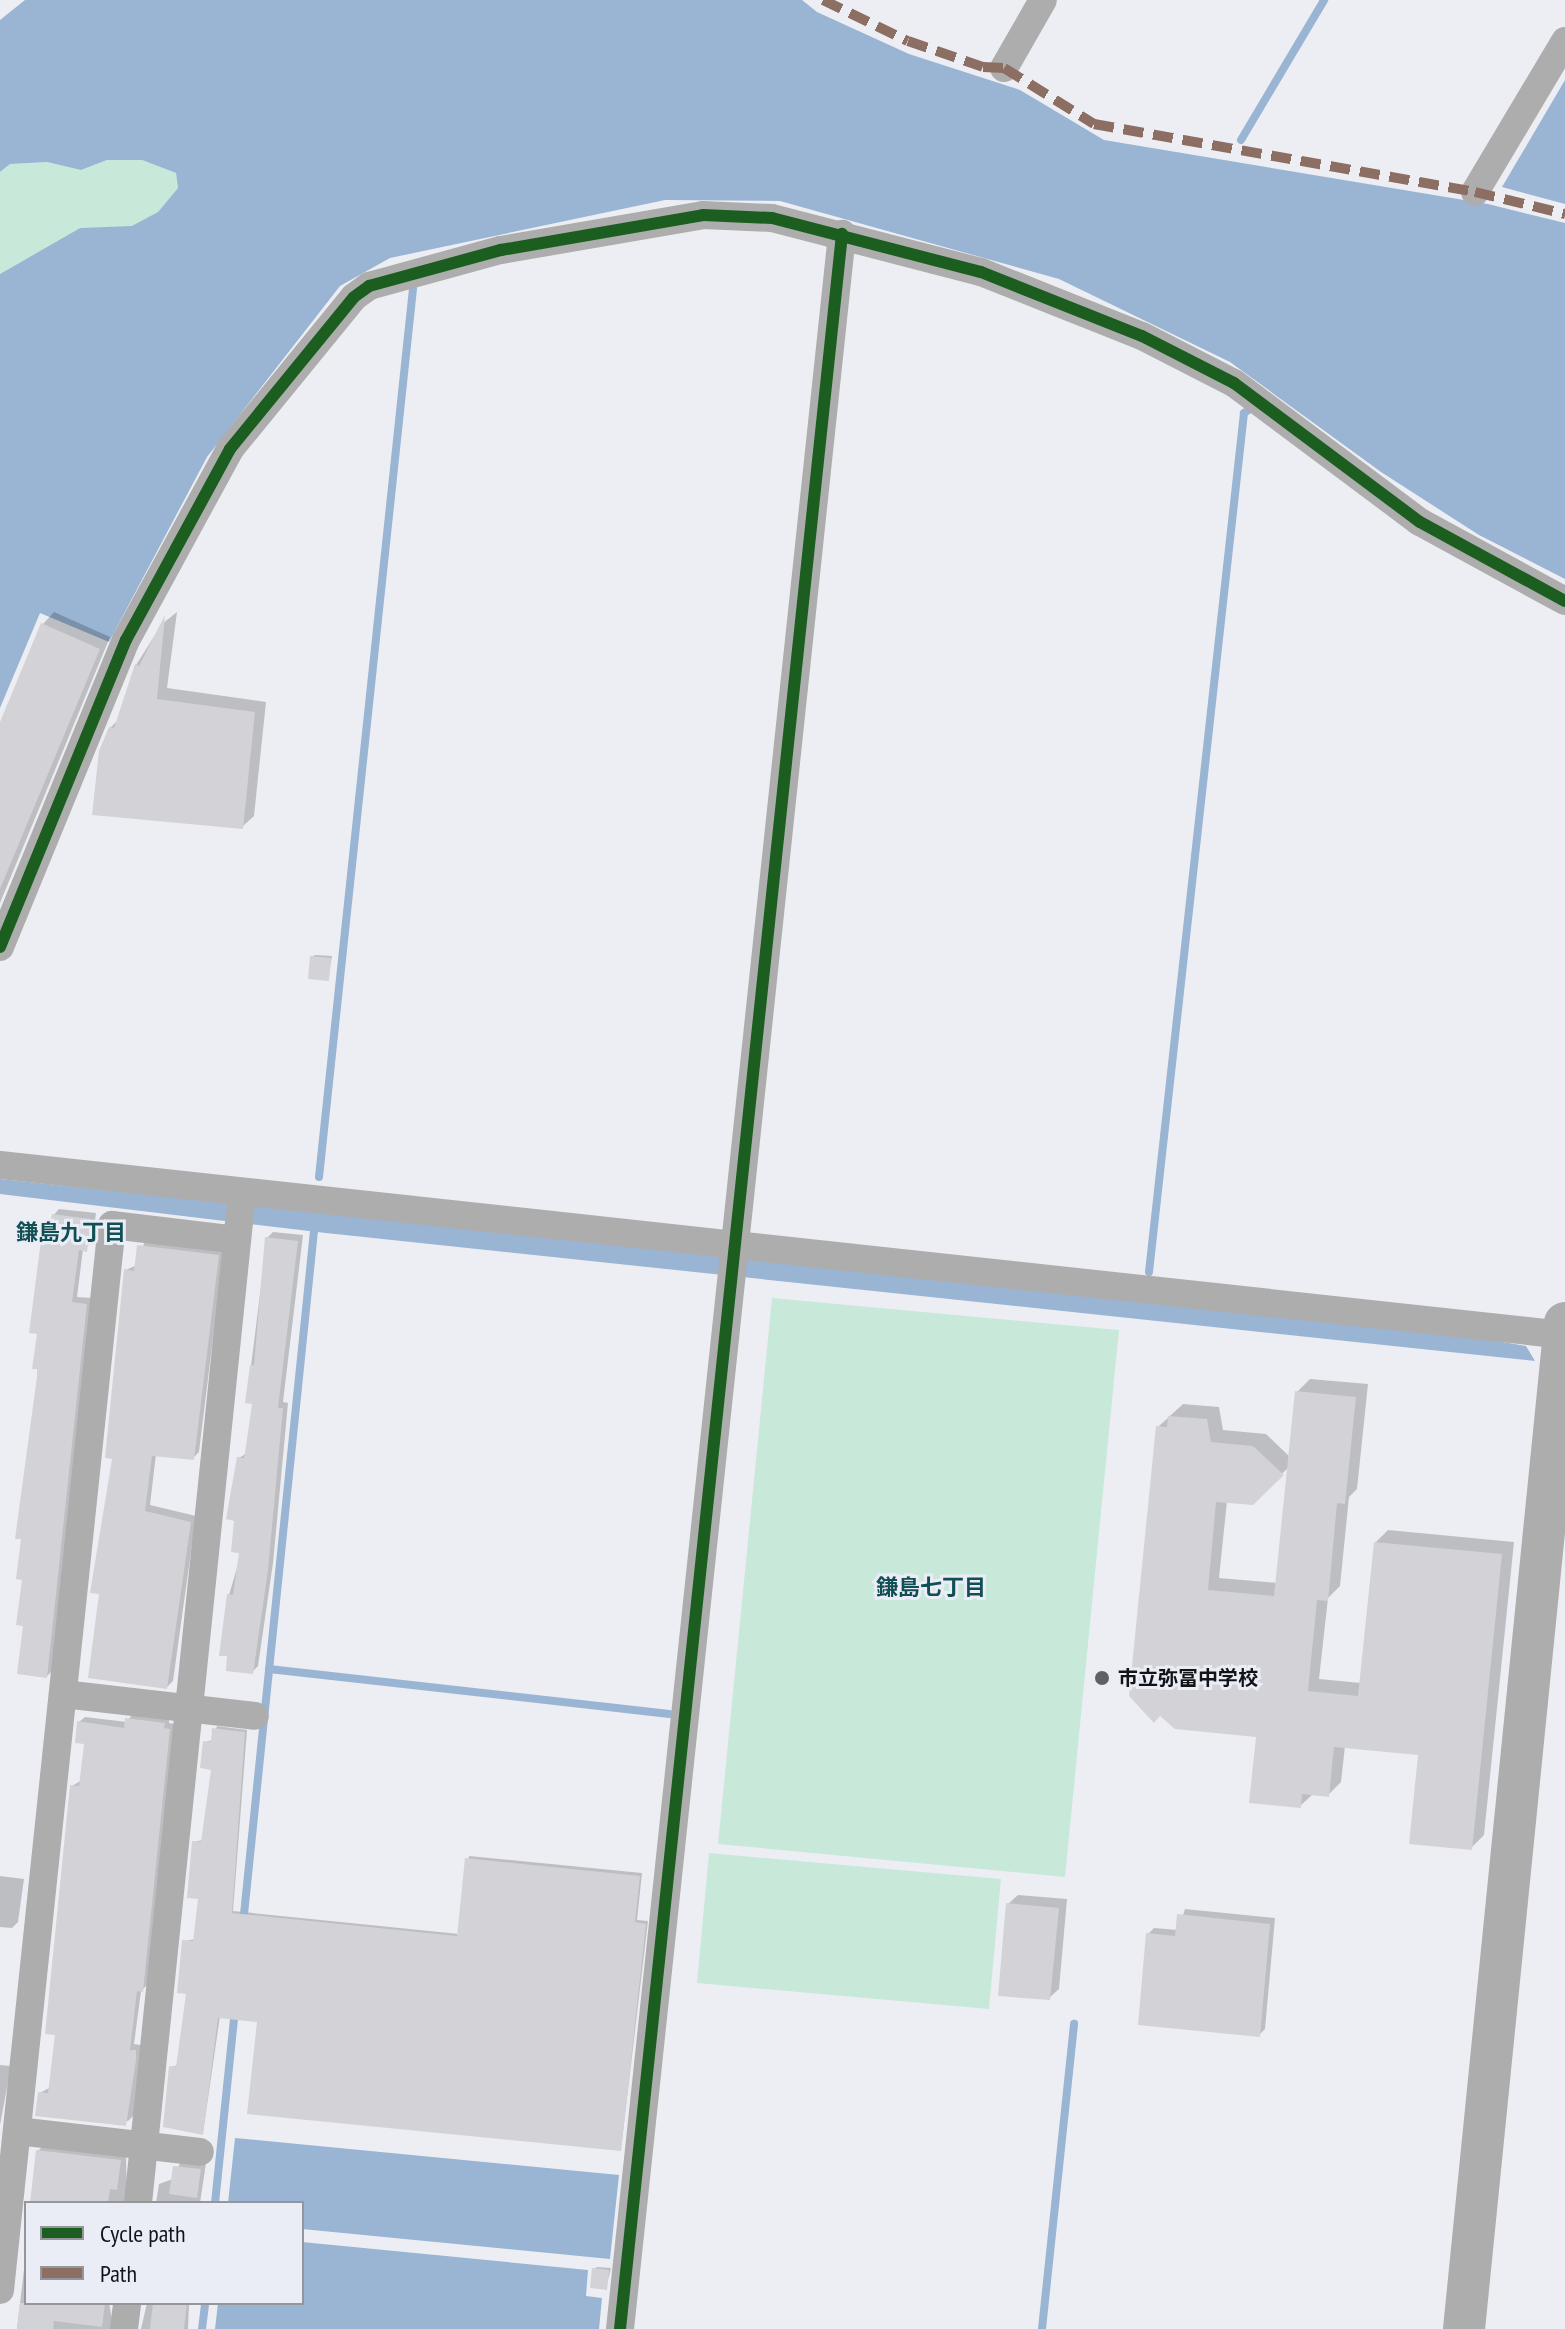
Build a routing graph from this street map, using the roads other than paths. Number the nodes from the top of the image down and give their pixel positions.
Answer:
1 (1043, 0) edge
2 (1565, 41) edge
3 (1004, 68) dead end
4 (1475, 192) dead end
5 (842, 234) junction
6 (1565, 601) edge
7 (0, 947) edge
8 (0, 1165) edge
9 (242, 1194) junction
10 (237, 1235) junction
11 (735, 1243) junction
12 (1565, 1323) edge
13 (1564, 1335) edge
14 (63, 1694) junction
15 (189, 1708) junction
16 (255, 1716) dead end
17 (17, 2131) junction
18 (144, 2145) junction
19 (200, 2152) dead end
20 (138, 2201) edge
21 (0, 2290) edge
22 (127, 2305) edge
23 (124, 2329) edge
24 (620, 2329) edge
25 (1464, 2329) edge

1 - 3 street
2 - 4 street
5 - 6 street
5 - 7 street
5 - 11 street
8 - 9 street
9 - 10 street
9 - 11 street
10 - 14 street
10 - 15 street
11 - 13 street
11 - 24 street
12 - 13 street
13 - 25 street
14 - 15 street
14 - 17 street
15 - 16 street
15 - 18 street
17 - 18 street
17 - 21 street
18 - 19 street
18 - 20 street
22 - 23 street

